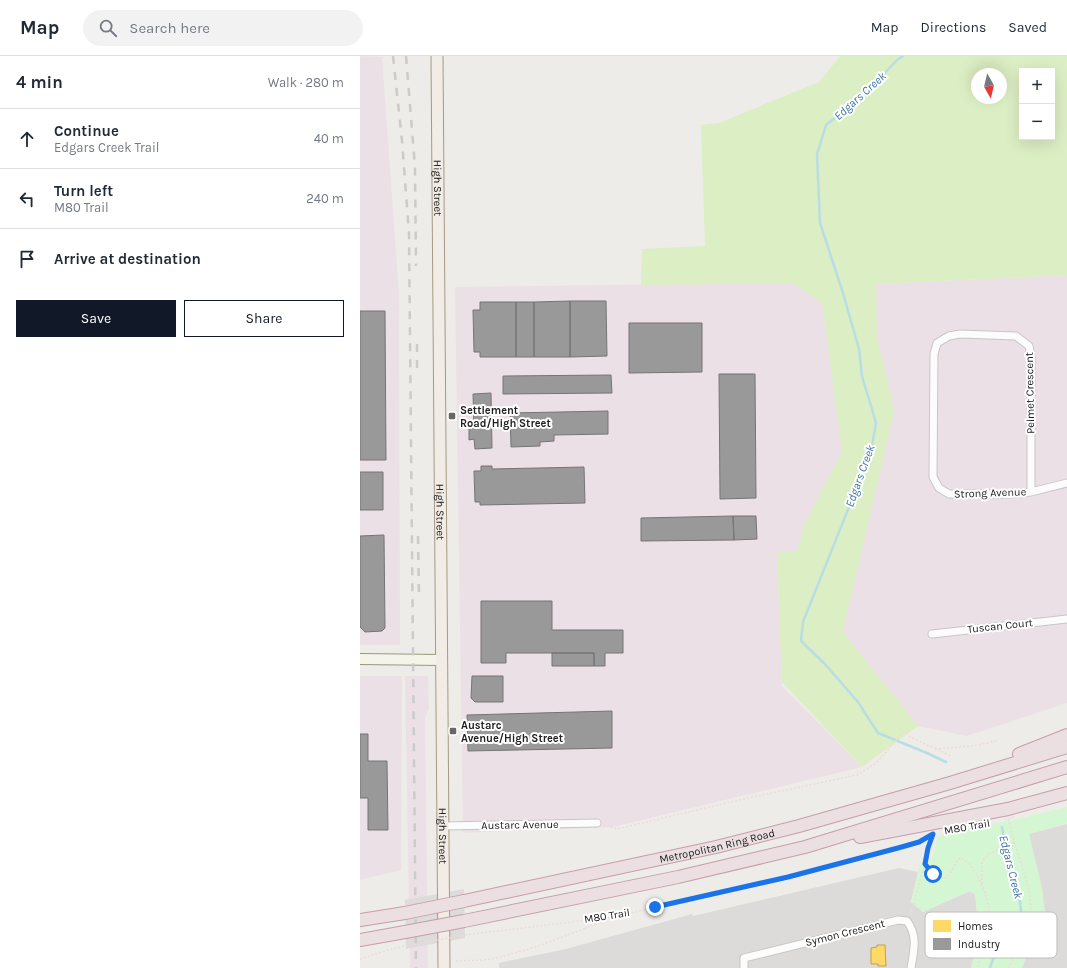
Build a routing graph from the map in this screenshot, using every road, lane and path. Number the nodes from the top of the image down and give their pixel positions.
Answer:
1 (437, 56) edge
2 (1067, 483) edge
3 (938, 488) joint
4 (1031, 492) junction
5 (1067, 619) edge
6 (932, 634) dead end
7 (360, 659) edge
8 (441, 660) junction
9 (899, 730) dead end
10 (903, 733) junction
11 (1067, 735) edge
12 (998, 740) dead end
13 (1067, 747) edge
14 (935, 748) junction
15 (952, 757) dead end
16 (1067, 767) edge
17 (950, 783) junction
18 (1067, 793) edge
19 (1014, 818) dead end
20 (1005, 820) dead end
21 (1009, 821) dead end
22 (597, 823) joint
23 (443, 826) junction
24 (938, 832) dead end
25 (933, 834) junction
26 (1014, 841) junction
27 (805, 847) junction
28 (925, 864) junction
29 (982, 885) junction
30 (989, 912) edge
31 (1031, 912) edge
32 (613, 917) junction
33 (360, 920) edge
34 (907, 921) junction
35 (360, 940) edge
36 (980, 958) edge
37 (1014, 958) edge
38 (360, 959) edge
39 (456, 961) dead end
40 (444, 968) edge
41 (744, 968) edge
42 (911, 968) edge
43 (977, 968) edge
44 (1008, 968) edge

1 - 8 main road, High Street
2 - 4 street, Strong Avenue
3 - 4 street, Strong Avenue
3 - 4 street, Pelmet Crescent
5 - 6 street, Tuscan Court
7 - 8 main road
8 - 23 main road, High Street
9 - 10 path
10 - 14 path
10 - 22 path
11 - 17 highway
12 - 14 path
13 - 17 highway, Metropolitan Ring Road
14 - 15 path
16 - 27 highway, Metropolitan Ring Road
17 - 33 highway, Metropolitan Ring Road, bridge
18 - 27 highway
19 - 20 path, M80 Trail, bridge
21 - 26 path
22 - 23 street, Austarc Avenue
23 - 40 main road, High Street
24 - 25 path, M80 Trail
25 - 28 path
25 - 32 path, M80 Trail
26 - 29 path
26 - 31 path
27 - 35 highway, Metropolitan Ring Road, bridge
28 - 29 path
28 - 34 path
29 - 30 path
32 - 38 path, M80 Trail, bridge
32 - 39 path
34 - 41 street, Symon Crescent
34 - 42 street
36 - 43 path
37 - 44 path

